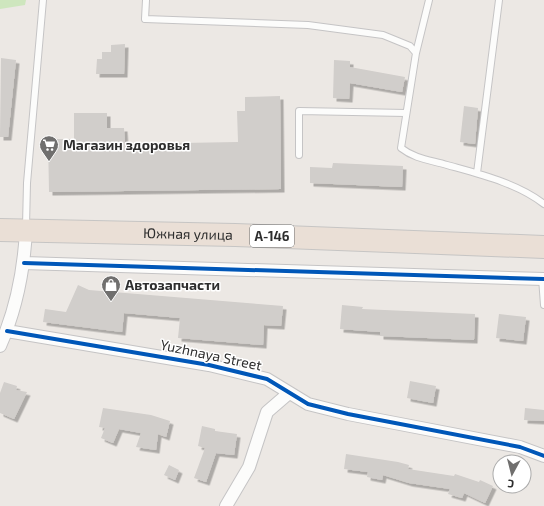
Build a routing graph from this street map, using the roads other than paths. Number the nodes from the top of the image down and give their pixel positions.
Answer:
1 (43, 0) edge
2 (146, 0) edge
3 (429, 0) edge
4 (499, 0) edge
5 (416, 53) junction
6 (406, 113) junction
7 (299, 155) dead end
8 (477, 174) junction
9 (544, 204) edge
10 (0, 230) edge
11 (26, 230) junction
12 (544, 247) edge
13 (24, 262) junction
14 (543, 278) edge
15 (544, 305) edge
16 (7, 331) junction
17 (0, 346) edge
18 (289, 393) junction
19 (544, 456) edge
20 (226, 506) edge

1 - 11 lane
2 - 5 lane
3 - 5 lane
4 - 8 lane
5 - 6 lane
6 - 7 lane
6 - 8 lane
8 - 9 lane
10 - 11 highway, Южная улица / А-146
11 - 12 highway, Южная улица / А-146
11 - 13 street
13 - 14 street
13 - 16 street
14 - 15 lane
16 - 17 street
16 - 18 street, Yuzhnaya Street
18 - 19 street, Yuzhnaya Street
18 - 20 street

